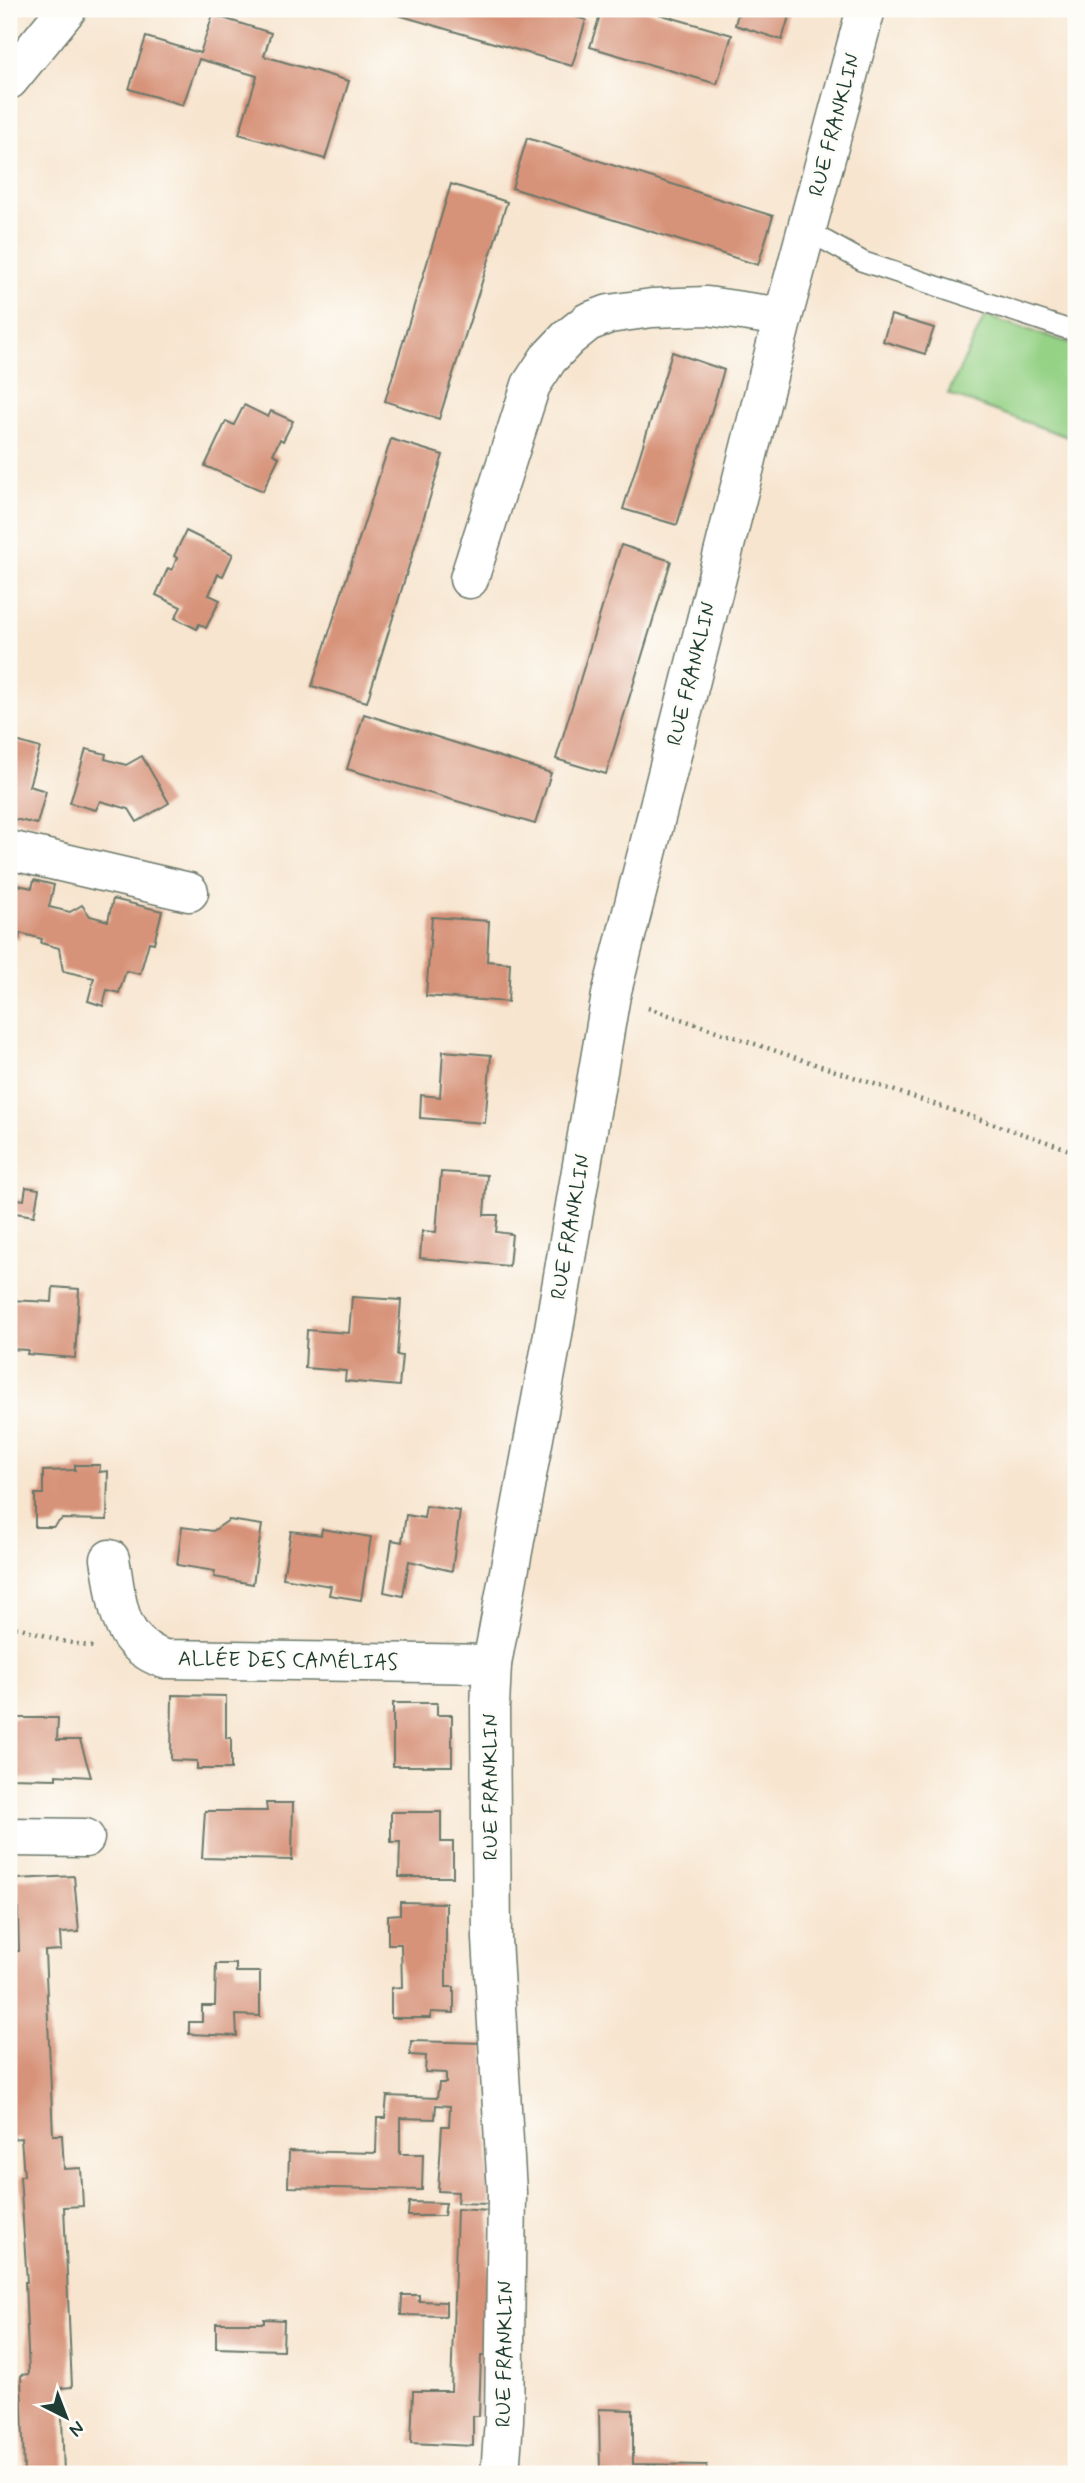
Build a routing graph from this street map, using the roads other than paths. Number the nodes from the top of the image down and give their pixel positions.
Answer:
1 (67, 9) edge
2 (866, 9) edge
3 (9, 80) edge
4 (806, 230) junction
5 (783, 317) junction
6 (1076, 332) edge
7 (469, 579) dead end
8 (9, 850) edge
9 (189, 892) dead end
10 (110, 1559) dead end
11 (492, 1664) junction
12 (9, 1837) edge
13 (85, 1838) dead end
14 (500, 2474) edge

1 - 3 street
2 - 4 street, RUE FRANKLIN
4 - 5 street, RUE FRANKLIN
4 - 6 lane
5 - 7 street
5 - 11 street, RUE FRANKLIN
8 - 9 street
10 - 11 street, ALLÉE DES CAMÉLIAS
11 - 14 street, RUE FRANKLIN
12 - 13 street

